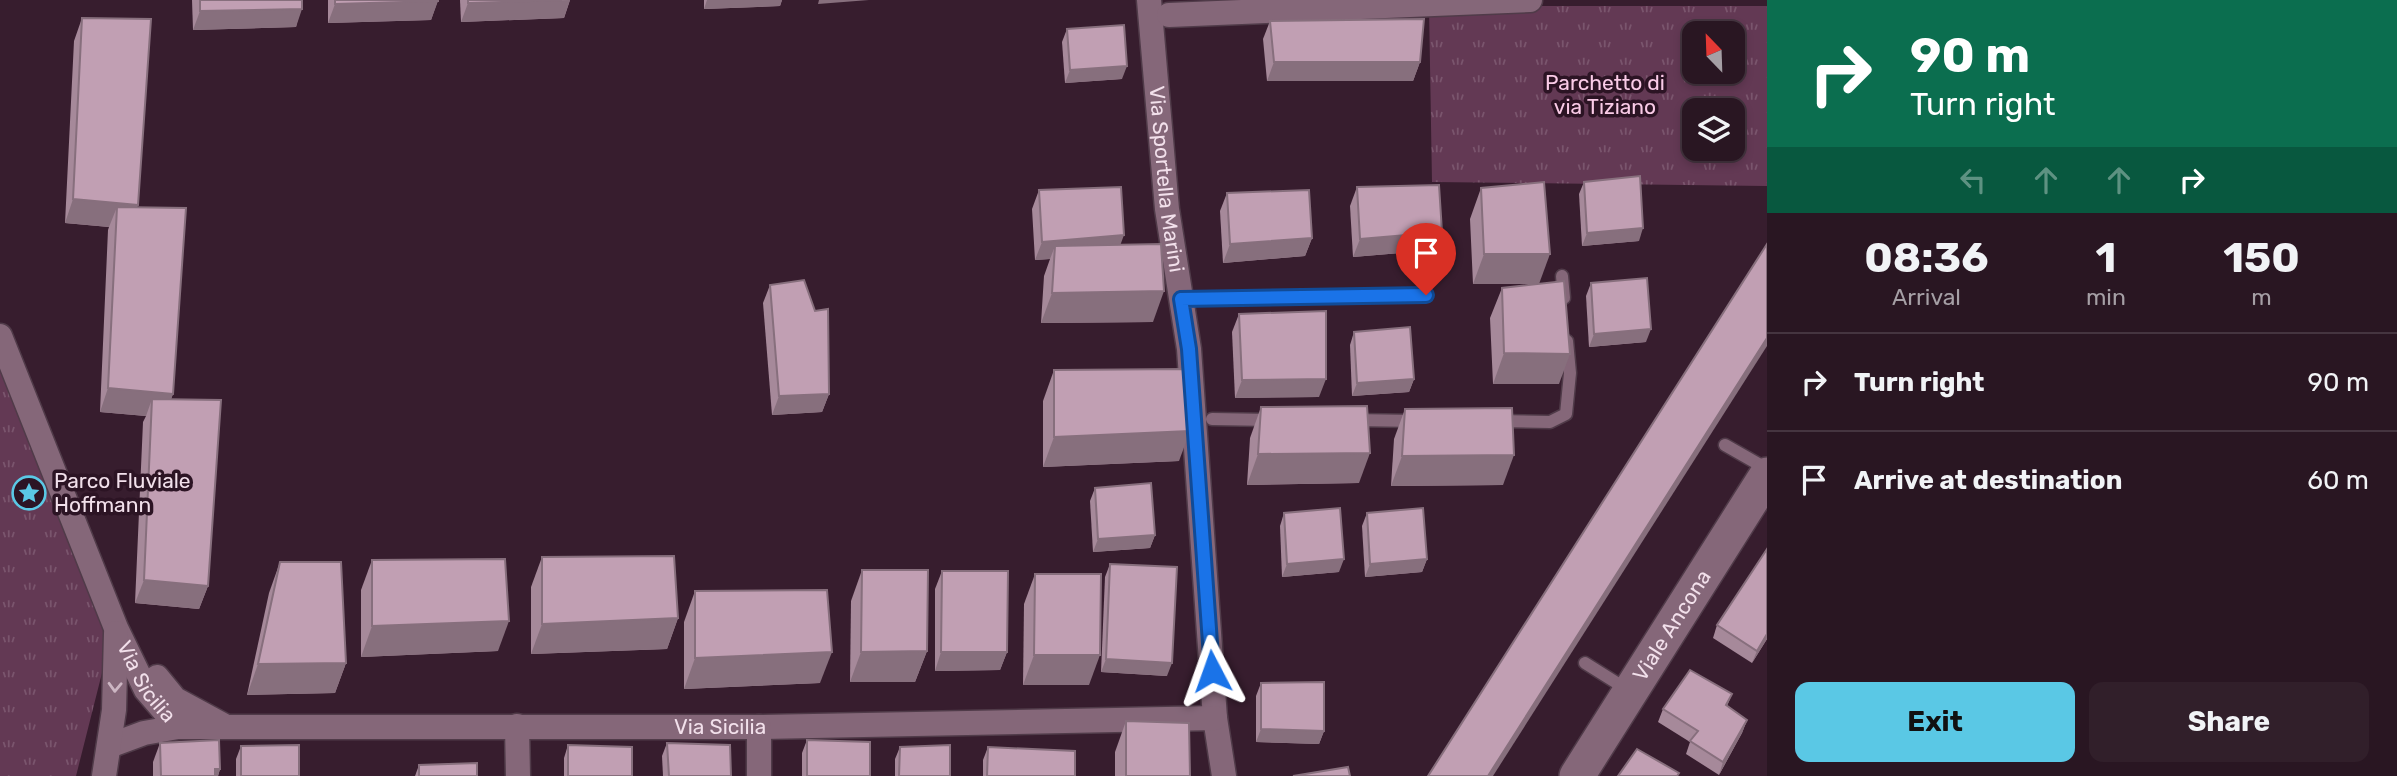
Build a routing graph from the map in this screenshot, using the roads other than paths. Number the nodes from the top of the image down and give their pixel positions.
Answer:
1 (1149, 0) edge
2 (1530, 0) edge
3 (1376, 2) edge
4 (1170, 15) dead end
5 (1562, 276) dead end
6 (1426, 295) dead end
7 (1181, 299) junction
8 (1565, 317) edge
9 (1566, 331) edge
10 (0, 336) edge
11 (1212, 419) dead end
12 (1279, 420) edge
13 (1334, 420) edge
14 (1428, 421) edge
15 (1483, 421) edge
16 (1725, 445) dead end
17 (1767, 469) edge
18 (1767, 475) edge
19 (117, 628) junction
20 (1585, 663) dead end
21 (1631, 692) junction
22 (1215, 718) junction
23 (517, 726) junction
24 (178, 727) junction
25 (226, 727) junction
26 (759, 727) junction
27 (109, 746) junction
28 (104, 776) edge
29 (519, 776) edge
30 (759, 776) edge
31 (1224, 776) edge
32 (1577, 776) edge

1 - 7 street, Via Sportella Marini
2 - 3 street
3 - 4 street
5 - 8 lane
6 - 7 lane
7 - 22 street, Via Sportella Marini
9 - 15 lane
10 - 19 street, Via Sicilia
11 - 12 lane
13 - 14 lane
16 - 17 lane
18 - 21 main road, Viale Ancona
19 - 24 street, Via Sicilia
19 - 25 street, Via Sicilia
19 -> 27 street
20 - 21 lane
21 - 32 main road, Viale Ancona
22 - 26 street, Via Sicilia
22 - 31 street, Via Sportella Marini
23 - 25 street, Via Sicilia
23 - 26 street, Via Sicilia
23 - 29 street
24 - 25 street, Via Sicilia
24 - 27 street
26 - 30 street
27 - 28 street

